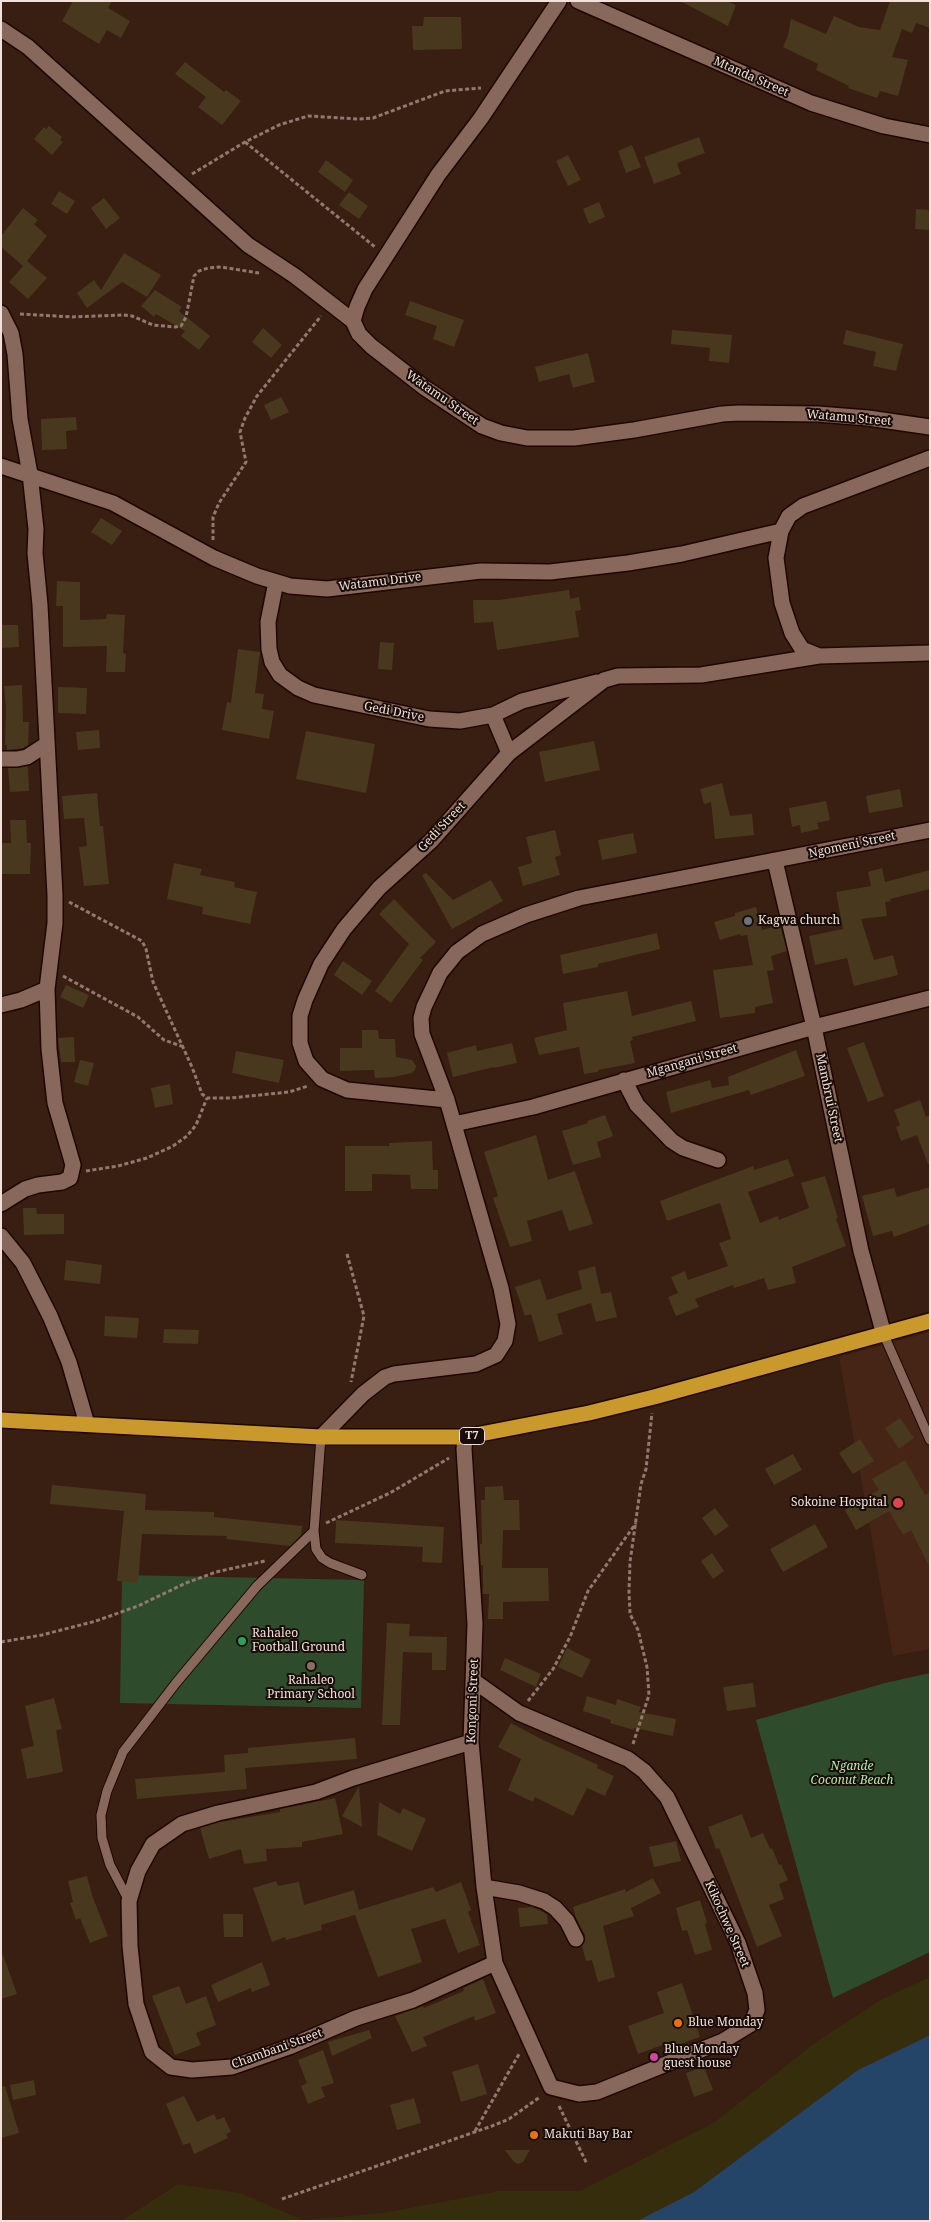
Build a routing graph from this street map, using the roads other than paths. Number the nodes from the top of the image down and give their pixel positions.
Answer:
1 (560, 1) edge
2 (578, 1) edge
3 (1, 29) edge
4 (930, 135) edge
5 (6, 313) edge
6 (353, 321) junction
7 (930, 427) edge
8 (930, 458) edge
9 (1, 466) edge
10 (30, 474) junction
11 (781, 531) junction
12 (276, 582) junction
13 (930, 652) edge
14 (819, 656) junction
15 (604, 680) junction
16 (493, 715) junction
17 (47, 744) junction
18 (509, 753) junction
19 (1, 759) edge
20 (930, 830) edge
21 (775, 861) junction
22 (47, 989) junction
23 (930, 998) edge
24 (1, 1005) edge
25 (814, 1027) junction
26 (624, 1080) junction
27 (447, 1100) junction
28 (454, 1124) junction
29 (718, 1160) dead end
30 (1, 1204) edge
31 (1, 1236) edge
32 (930, 1321) edge
33 (884, 1335) junction
34 (1, 1420) edge
35 (88, 1424) junction
36 (321, 1437) junction
37 (930, 1440) edge
38 (465, 1443) junction
39 (314, 1531) junction
40 (362, 1575) dead end
41 (474, 1681) junction
42 (470, 1742) junction
43 (484, 1887) junction
44 (129, 1901) junction
45 (576, 1939) dead end
46 (495, 1963) junction

1 - 6 street
2 - 4 street, Mtanda Street
3 - 6 street, Watamu Street
5 - 10 street
6 - 7 street, Watamu Street
8 - 11 street
9 - 10 street, Watamu Drive
10 - 12 street, Watamu Drive
10 - 17 street
11 - 12 street, Watamu Drive
11 - 14 street
12 - 16 street, Gedi Drive
13 - 14 street
14 - 15 street, Gedi Street
15 - 16 street, Gedi Drive
15 - 18 street, Gedi Street
16 - 18 street
17 - 19 street
17 - 22 street
18 - 27 street, Gedi Street
20 - 21 street, Ngomeni Street
21 - 25 street, Mambrui Street
21 - 27 street, Ngomeni Street
22 - 24 street
22 - 30 street
23 - 25 street, Mgangani Street
25 - 26 street, Mgangani Street
25 - 33 street, Mambrui Street
26 - 28 street, Mgangani Street
26 - 29 street
27 - 28 street, Ngomeni Street
28 - 36 street, Ngomeni Street
31 - 35 street
32 - 33 highway, T7
33 - 37 lane
33 - 38 highway, T7
34 - 35 highway, T7
35 - 36 highway, T7
36 - 38 highway, T7
36 - 39 lane
38 - 41 street, Kongoni Street
39 - 40 lane
39 - 44 lane
41 - 42 street, Kongoni Street
41 - 46 street, Kikochwe Street
42 - 43 street, Kongoni Street
42 - 44 street, Chambani Street
43 - 45 street
43 - 46 street, Kongoni Street
44 - 46 street, Chambani Street

